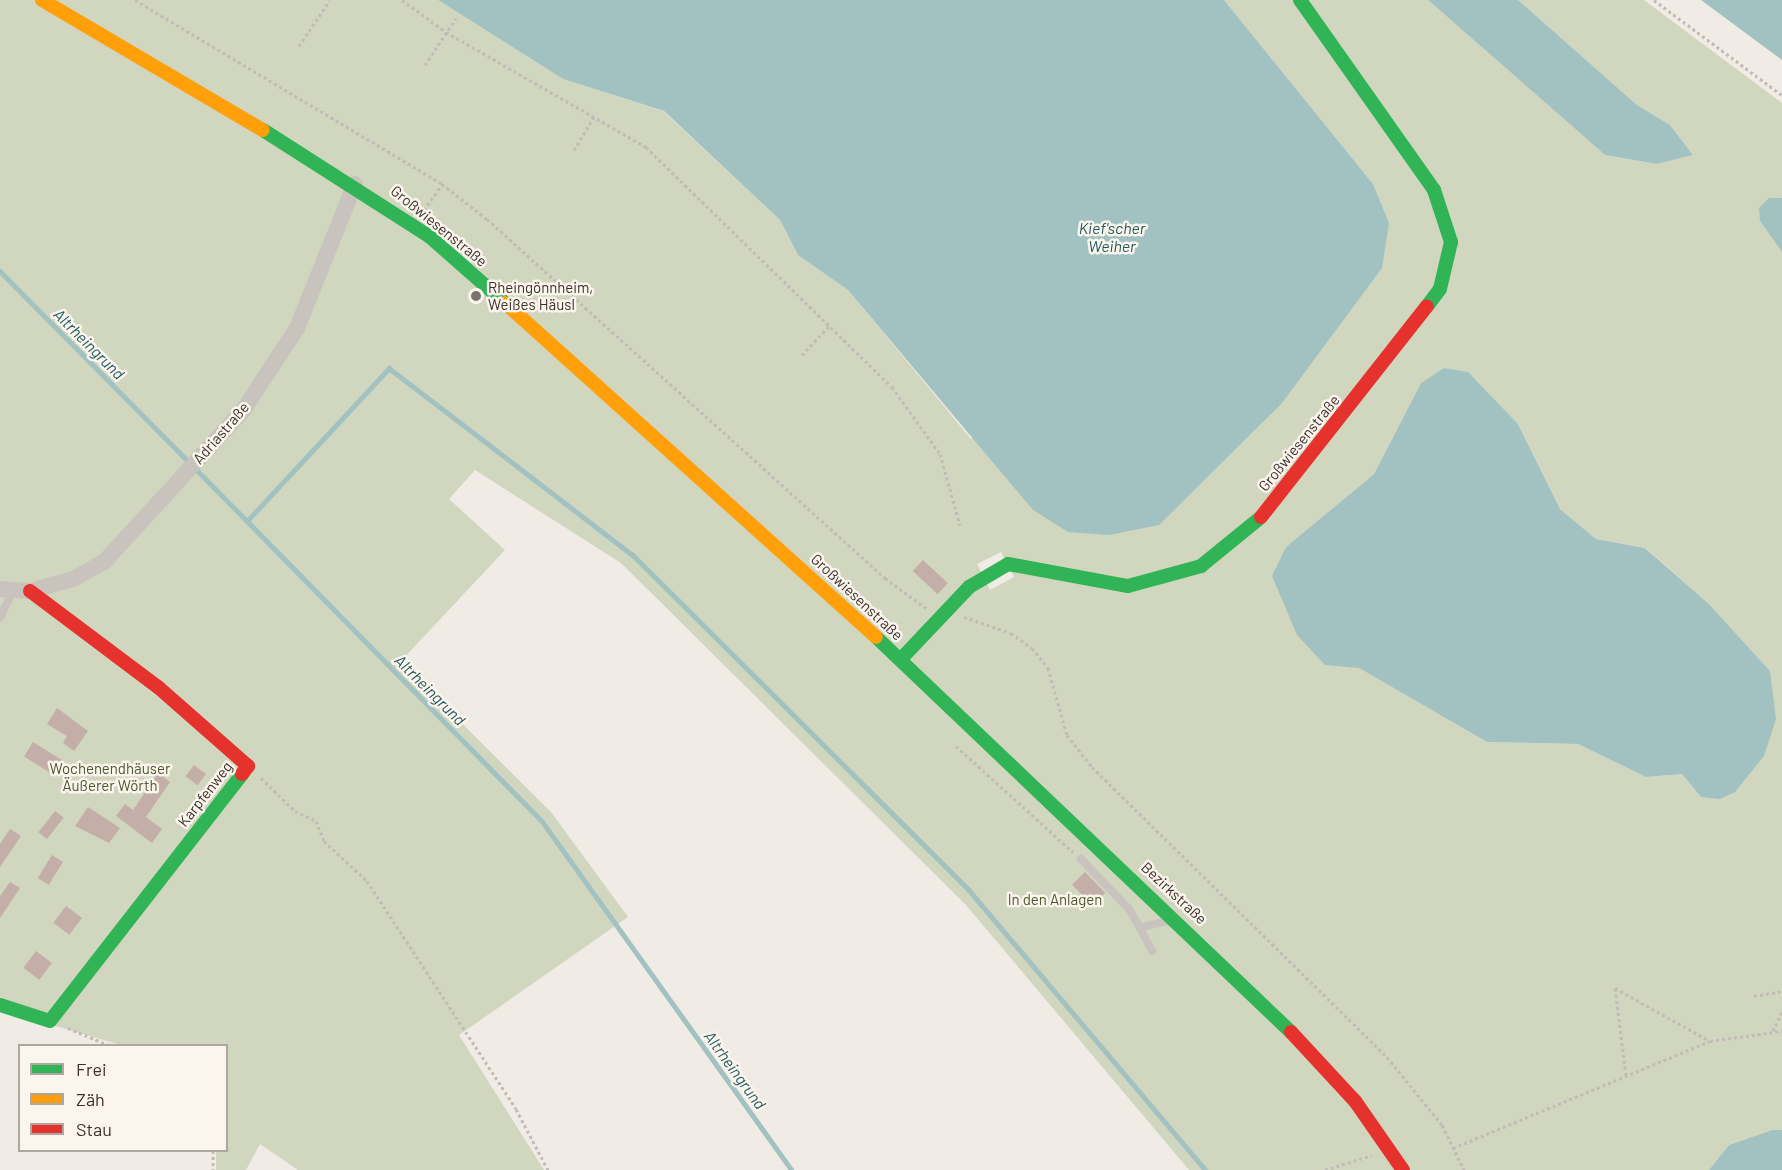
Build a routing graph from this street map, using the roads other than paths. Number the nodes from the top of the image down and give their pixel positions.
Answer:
1 (42, 0) edge
2 (1300, 0) edge
3 (355, 184) junction
4 (6, 591) edge
5 (30, 591) junction
6 (0, 618) edge
7 (901, 659) junction
8 (1081, 859) road end
9 (1177, 918) junction
10 (1140, 928) junction
11 (1152, 951) dead end
12 (0, 1005) edge
13 (1403, 1170) edge

1 - 3 street, Großwiesenstraße
2 - 7 street, Großwiesenstraße
3 - 5 street, Adriastraße
3 - 7 street, Großwiesenstraße
4 - 5 street, Adriastraße
4 - 6 lane
5 - 12 street, Karpfenweg
7 - 9 street, Bezirkstraße
8 - 10 lane
9 - 10 lane
9 - 13 street, Bezirkstraße
10 - 11 lane

